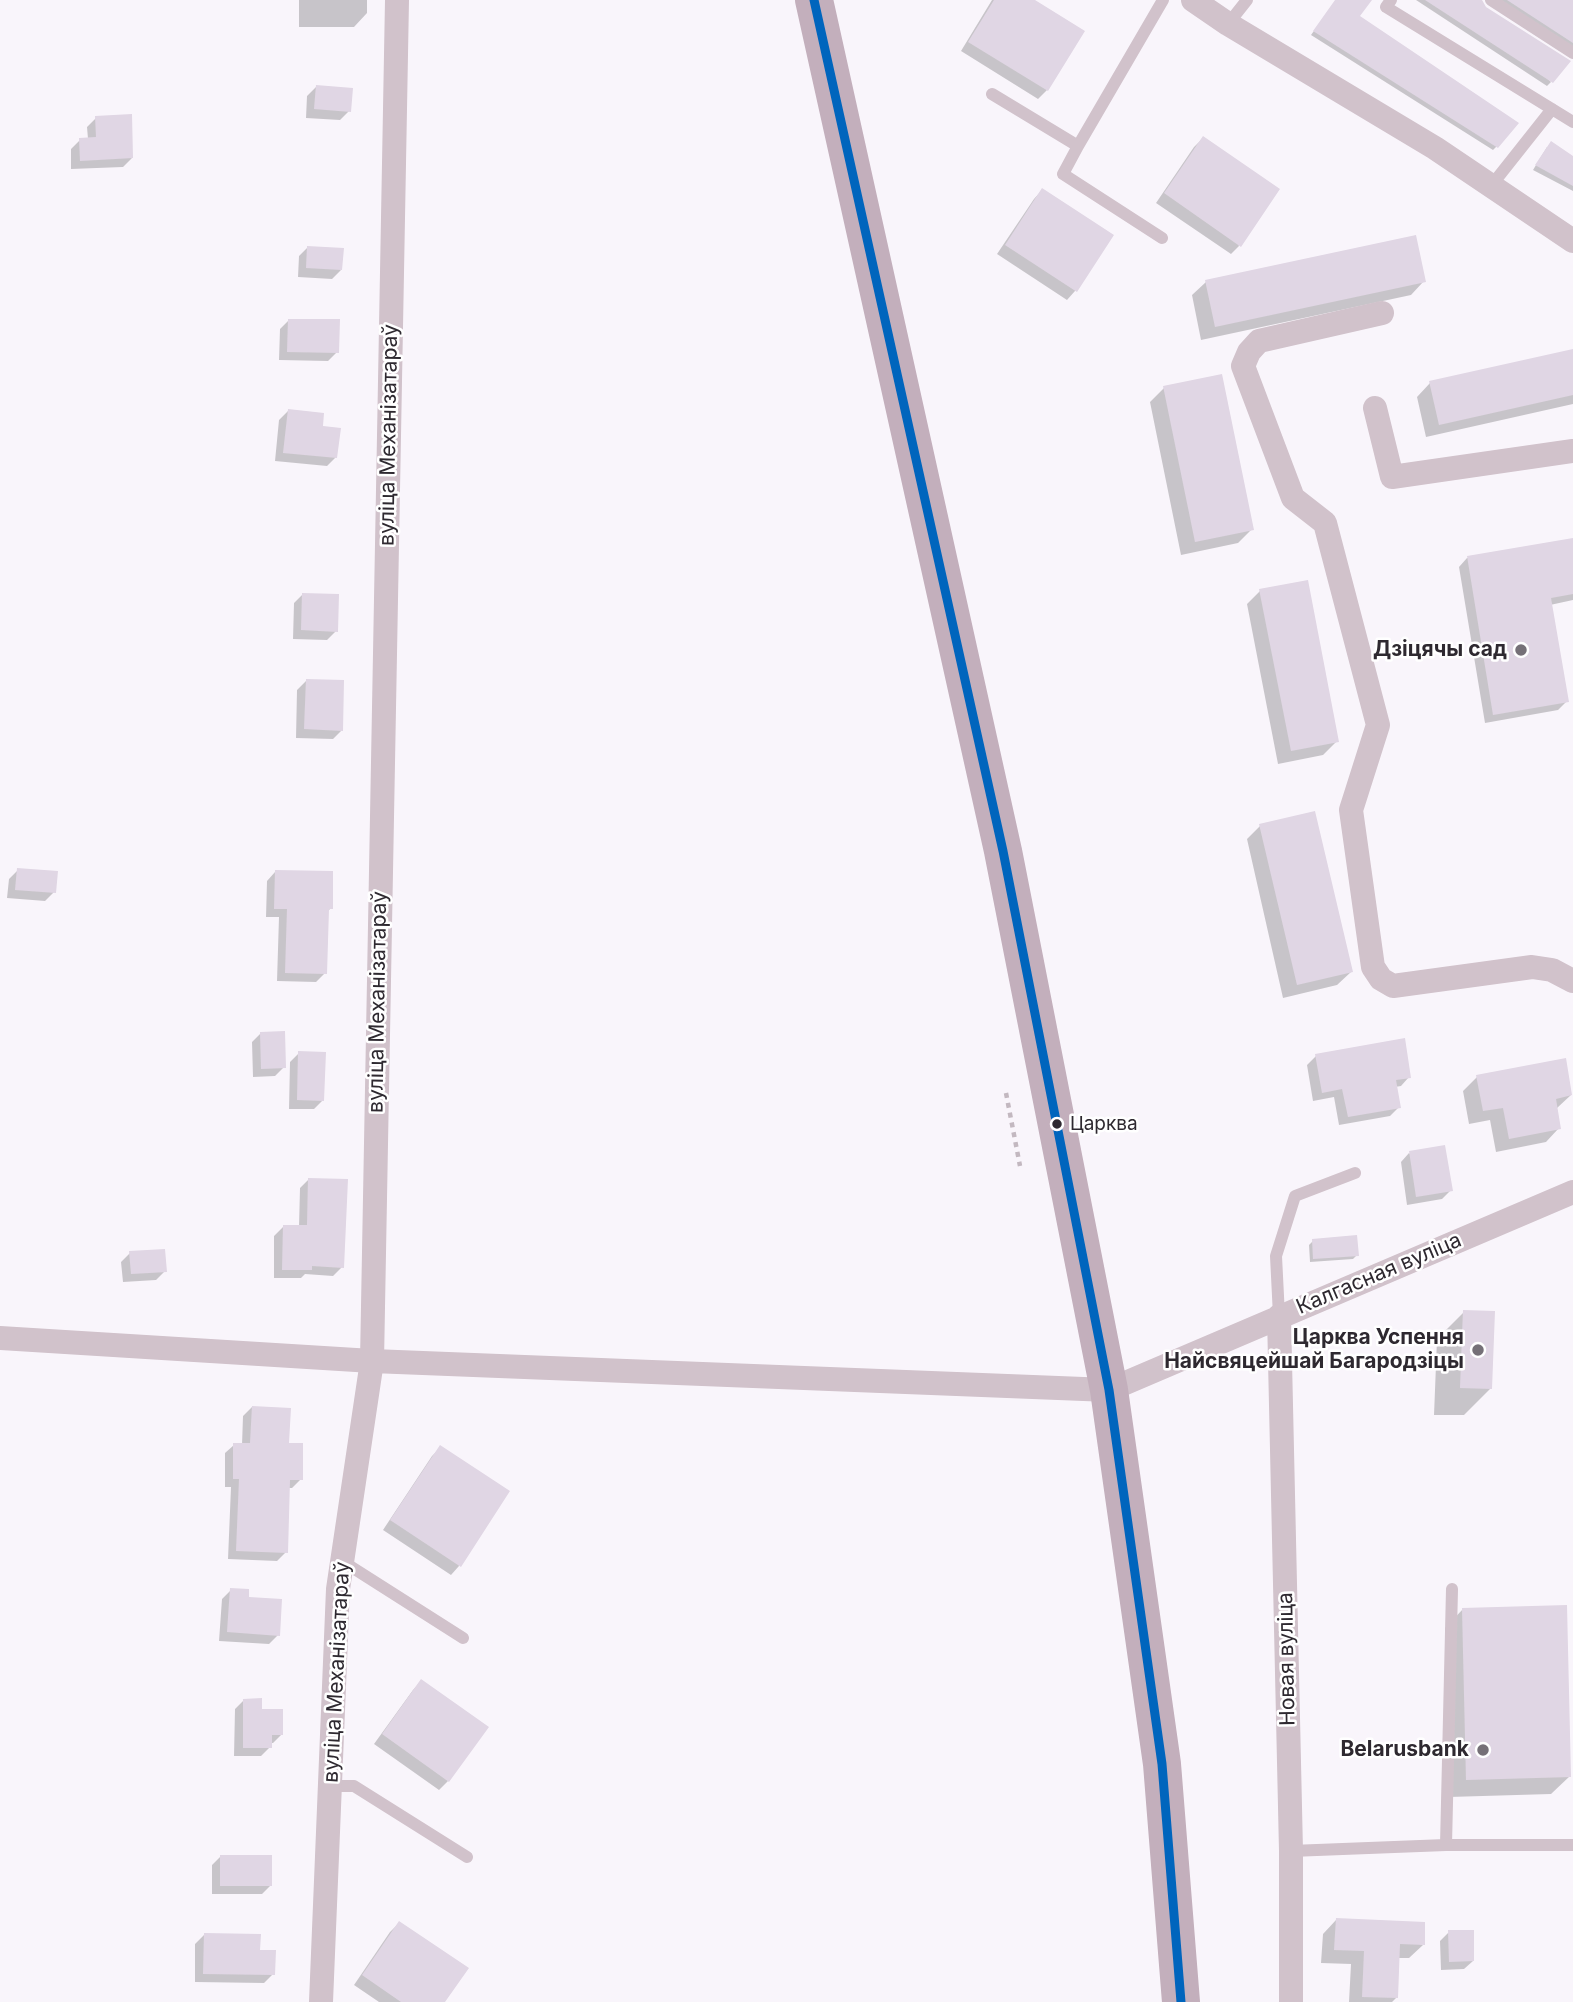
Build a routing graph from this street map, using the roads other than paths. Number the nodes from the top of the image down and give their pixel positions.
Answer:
1 (397, 0) edge
2 (814, 0) edge
3 (1163, 0) edge
4 (1193, 0) edge
5 (1247, 0) edge
6 (1391, 0) edge
7 (1491, 0) edge
8 (1228, 24) junction
9 (1573, 53) edge
10 (992, 94) dead end
11 (1552, 109) junction
12 (1573, 122) edge
13 (1078, 146) junction
14 (1491, 186) junction
15 (1163, 238) dead end
16 (1573, 241) edge
17 (1382, 313) dead end
18 (1375, 408) dead end
19 (1573, 451) edge
20 (1573, 981) edge
21 (1354, 1173) dead end
22 (1573, 1192) edge
23 (1279, 1317) junction
24 (0, 1338) edge
25 (372, 1361) junction
26 (1109, 1390) junction
27 (342, 1561) junction
28 (1452, 1589) dead end
29 (463, 1638) dead end
30 (330, 1786) junction
31 (1446, 1845) junction
32 (1573, 1845) edge
33 (1291, 1851) junction
34 (467, 1857) dead end
35 (321, 2002) edge
36 (1181, 2002) edge
37 (1291, 2002) edge

1 - 25 street, вуліца Механізатараў
2 - 26 main road
3 - 13 lane
4 - 8 street
5 - 8 lane
6 - 11 lane
7 - 9 lane
8 - 14 street
10 - 13 lane
11 - 12 lane
11 - 14 lane
13 - 15 lane
14 - 16 street
17 - 20 street
18 - 19 street
21 - 23 lane
22 - 23 street, Калгасная вуліца
23 - 26 street, Калгасная вуліца
23 - 33 street, Новая вуліца
24 - 25 street
25 - 26 street
25 - 27 street, вуліца Механізатараў
26 - 36 main road
27 - 29 lane
27 - 30 street, вуліца Механізатараў
28 - 31 lane
30 - 34 lane
30 - 35 street, вуліца Механізатараў
31 - 32 lane
31 - 33 lane
33 - 37 street, Новая вуліца

